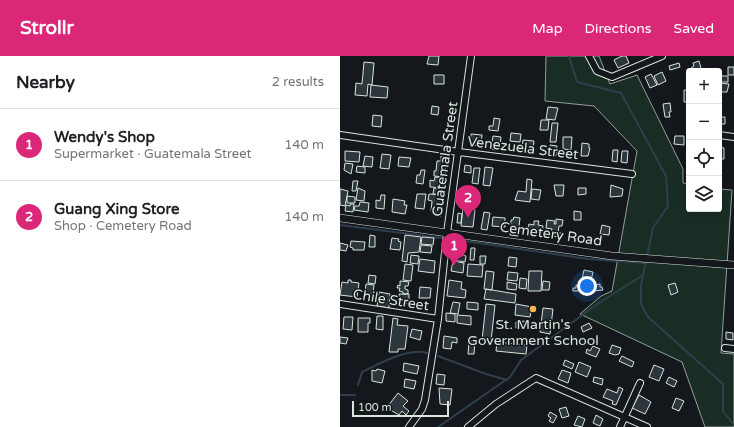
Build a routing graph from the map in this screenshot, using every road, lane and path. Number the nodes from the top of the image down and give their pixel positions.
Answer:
1 (471, 56) edge
2 (589, 56) edge
3 (662, 56) edge
4 (340, 135) edge
5 (722, 136) edge
6 (734, 137) edge
7 (459, 152) junction
8 (632, 174) dead end
9 (340, 218) edge
10 (447, 233) junction
11 (734, 265) edge
12 (340, 304) edge
13 (438, 319) junction
14 (725, 348) dead end
15 (734, 349) edge
16 (640, 383) dead end
17 (626, 417) junction
18 (409, 427) edge
19 (468, 427) edge
20 (620, 427) edge
21 (647, 427) edge

1 - 7 street, Guatemala Street
2 - 3 street
4 - 7 street, Venezuela Street
5 - 6 street
7 - 8 street, Venezuela Street
7 - 10 street, Guatemala Street
9 - 10 street, Cemetery Road
10 - 11 street, Cemetery Road
10 - 13 street, Guatemala Street
12 - 13 street, Chile Street
13 - 18 street, Guatemala Street
14 - 15 street
16 - 17 street
17 - 19 street
17 - 20 street
17 - 21 street

